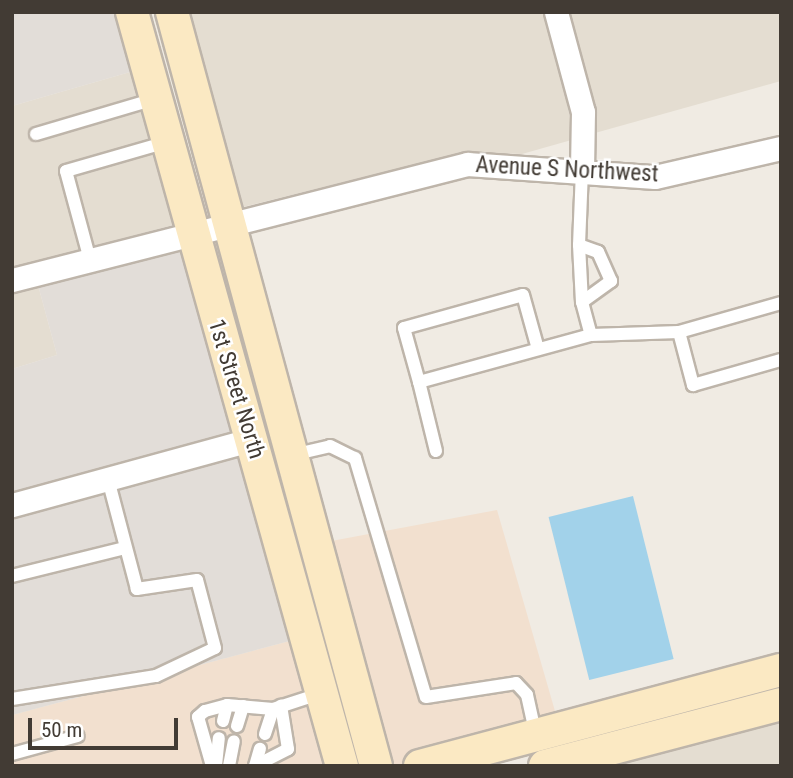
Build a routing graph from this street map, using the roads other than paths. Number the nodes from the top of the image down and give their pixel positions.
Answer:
1 (132, 12) edge
2 (172, 12) edge
3 (556, 12) edge
4 (155, 99) junction
5 (36, 134) dead end
6 (167, 142) junction
7 (781, 148) edge
8 (582, 171) junction
9 (228, 223) junction
10 (190, 233) junction
11 (579, 245) junction
12 (90, 260) junction
13 (12, 280) edge
14 (582, 302) junction
15 (781, 303) edge
16 (678, 332) junction
17 (591, 335) junction
18 (538, 349) junction
19 (781, 360) edge
20 (419, 382) junction
21 (250, 440) junction
22 (436, 451) dead end
23 (291, 455) junction
24 (107, 479) junction
25 (12, 505) edge
26 (125, 548) junction
27 (12, 576) edge
28 (781, 670) edge
29 (322, 693) junction
30 (12, 699) edge
31 (781, 704) edge
32 (227, 705) junction
33 (243, 706) junction
34 (279, 712) junction
35 (223, 721) dead end
36 (237, 726) dead end
37 (265, 734) dead end
38 (78, 736) dead end
39 (279, 736) dead end
40 (219, 738) dead end
41 (234, 741) dead end
42 (260, 749) dead end
43 (540, 751) edge
44 (12, 754) edge
45 (214, 766) edge
46 (229, 766) edge
47 (255, 766) edge
48 (342, 766) edge
49 (376, 766) edge
50 (420, 766) edge

1 - 4 main road, 1st Street North
2 - 9 main road, 1st Street North
3 - 8 street
4 - 5 lane
4 - 6 main road, 1st Street North
6 - 10 main road, 1st Street North
6 - 12 lane
7 - 8 street, Avenue S Northwest
8 - 9 street, Avenue S Northwest
8 - 11 lane
9 - 10 street, Avenue S Northwest
9 - 23 main road, 1st Street North
10 - 12 street, Avenue S Northwest
10 - 21 main road, 1st Street North
11 - 14 lane
11 - 14 lane
12 - 13 street, Avenue S Northwest
14 - 17 lane
15 - 16 lane
16 - 17 lane
16 - 19 lane
17 - 18 lane
18 - 20 lane
18 - 20 lane
20 - 22 lane
21 - 24 street
21 - 29 main road, 1st Street North
23 - 43 lane
23 - 49 main road, 1st Street North
24 - 25 street
24 - 26 lane
26 - 27 lane
26 - 30 lane
28 - 43 main road
29 - 34 lane
29 - 48 main road, 1st Street North
31 - 43 main road
32 - 33 lane
32 - 35 lane
32 - 45 lane
33 - 34 lane
33 - 36 lane
34 - 37 lane
34 - 39 lane
34 - 47 lane
38 - 44 lane
40 - 45 lane
41 - 46 lane
42 - 47 lane
43 - 50 main road

